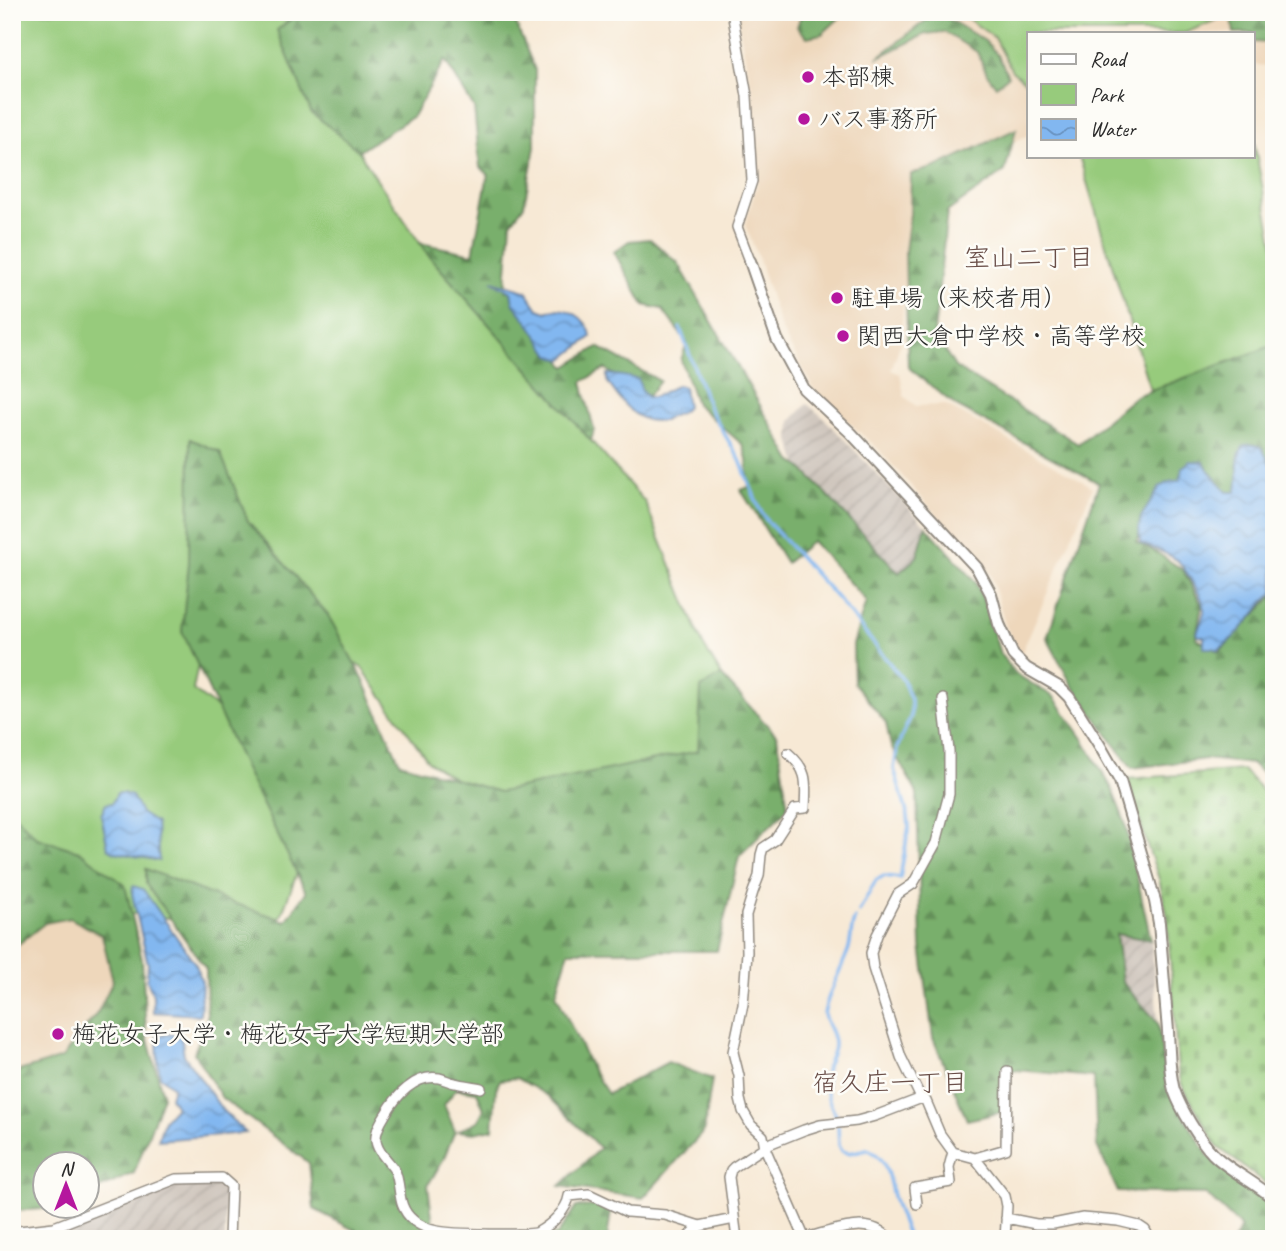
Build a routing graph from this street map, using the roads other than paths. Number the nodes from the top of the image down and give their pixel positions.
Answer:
1 (732, 12) edge
2 (750, 261) joint
3 (943, 699) dead end
4 (788, 753) dead end
5 (1007, 1071) dead end
6 (481, 1088) dead end
7 (922, 1098) junction
8 (765, 1147) junction
9 (953, 1152) junction
10 (975, 1158) junction
11 (1274, 1199) edge
12 (917, 1204) dead end
13 (1006, 1218) junction
14 (734, 1219) junction
15 (699, 1226) junction
16 (12, 1235) edge
17 (805, 1238) edge
18 (229, 1239) edge
19 (686, 1239) edge
20 (737, 1239) edge
21 (890, 1239) edge
22 (1005, 1239) edge
23 (1150, 1239) edge

1 - 2 street
2 - 11 street
3 - 7 street
4 - 8 street
5 - 10 street
6 - 15 street
7 - 8 street
7 - 9 street
8 - 14 street
8 - 17 street
9 - 10 street
9 - 12 street
10 - 13 street
13 - 22 street
13 - 23 street
14 - 15 street
14 - 20 street
15 - 19 street
16 - 18 street
17 - 21 street

